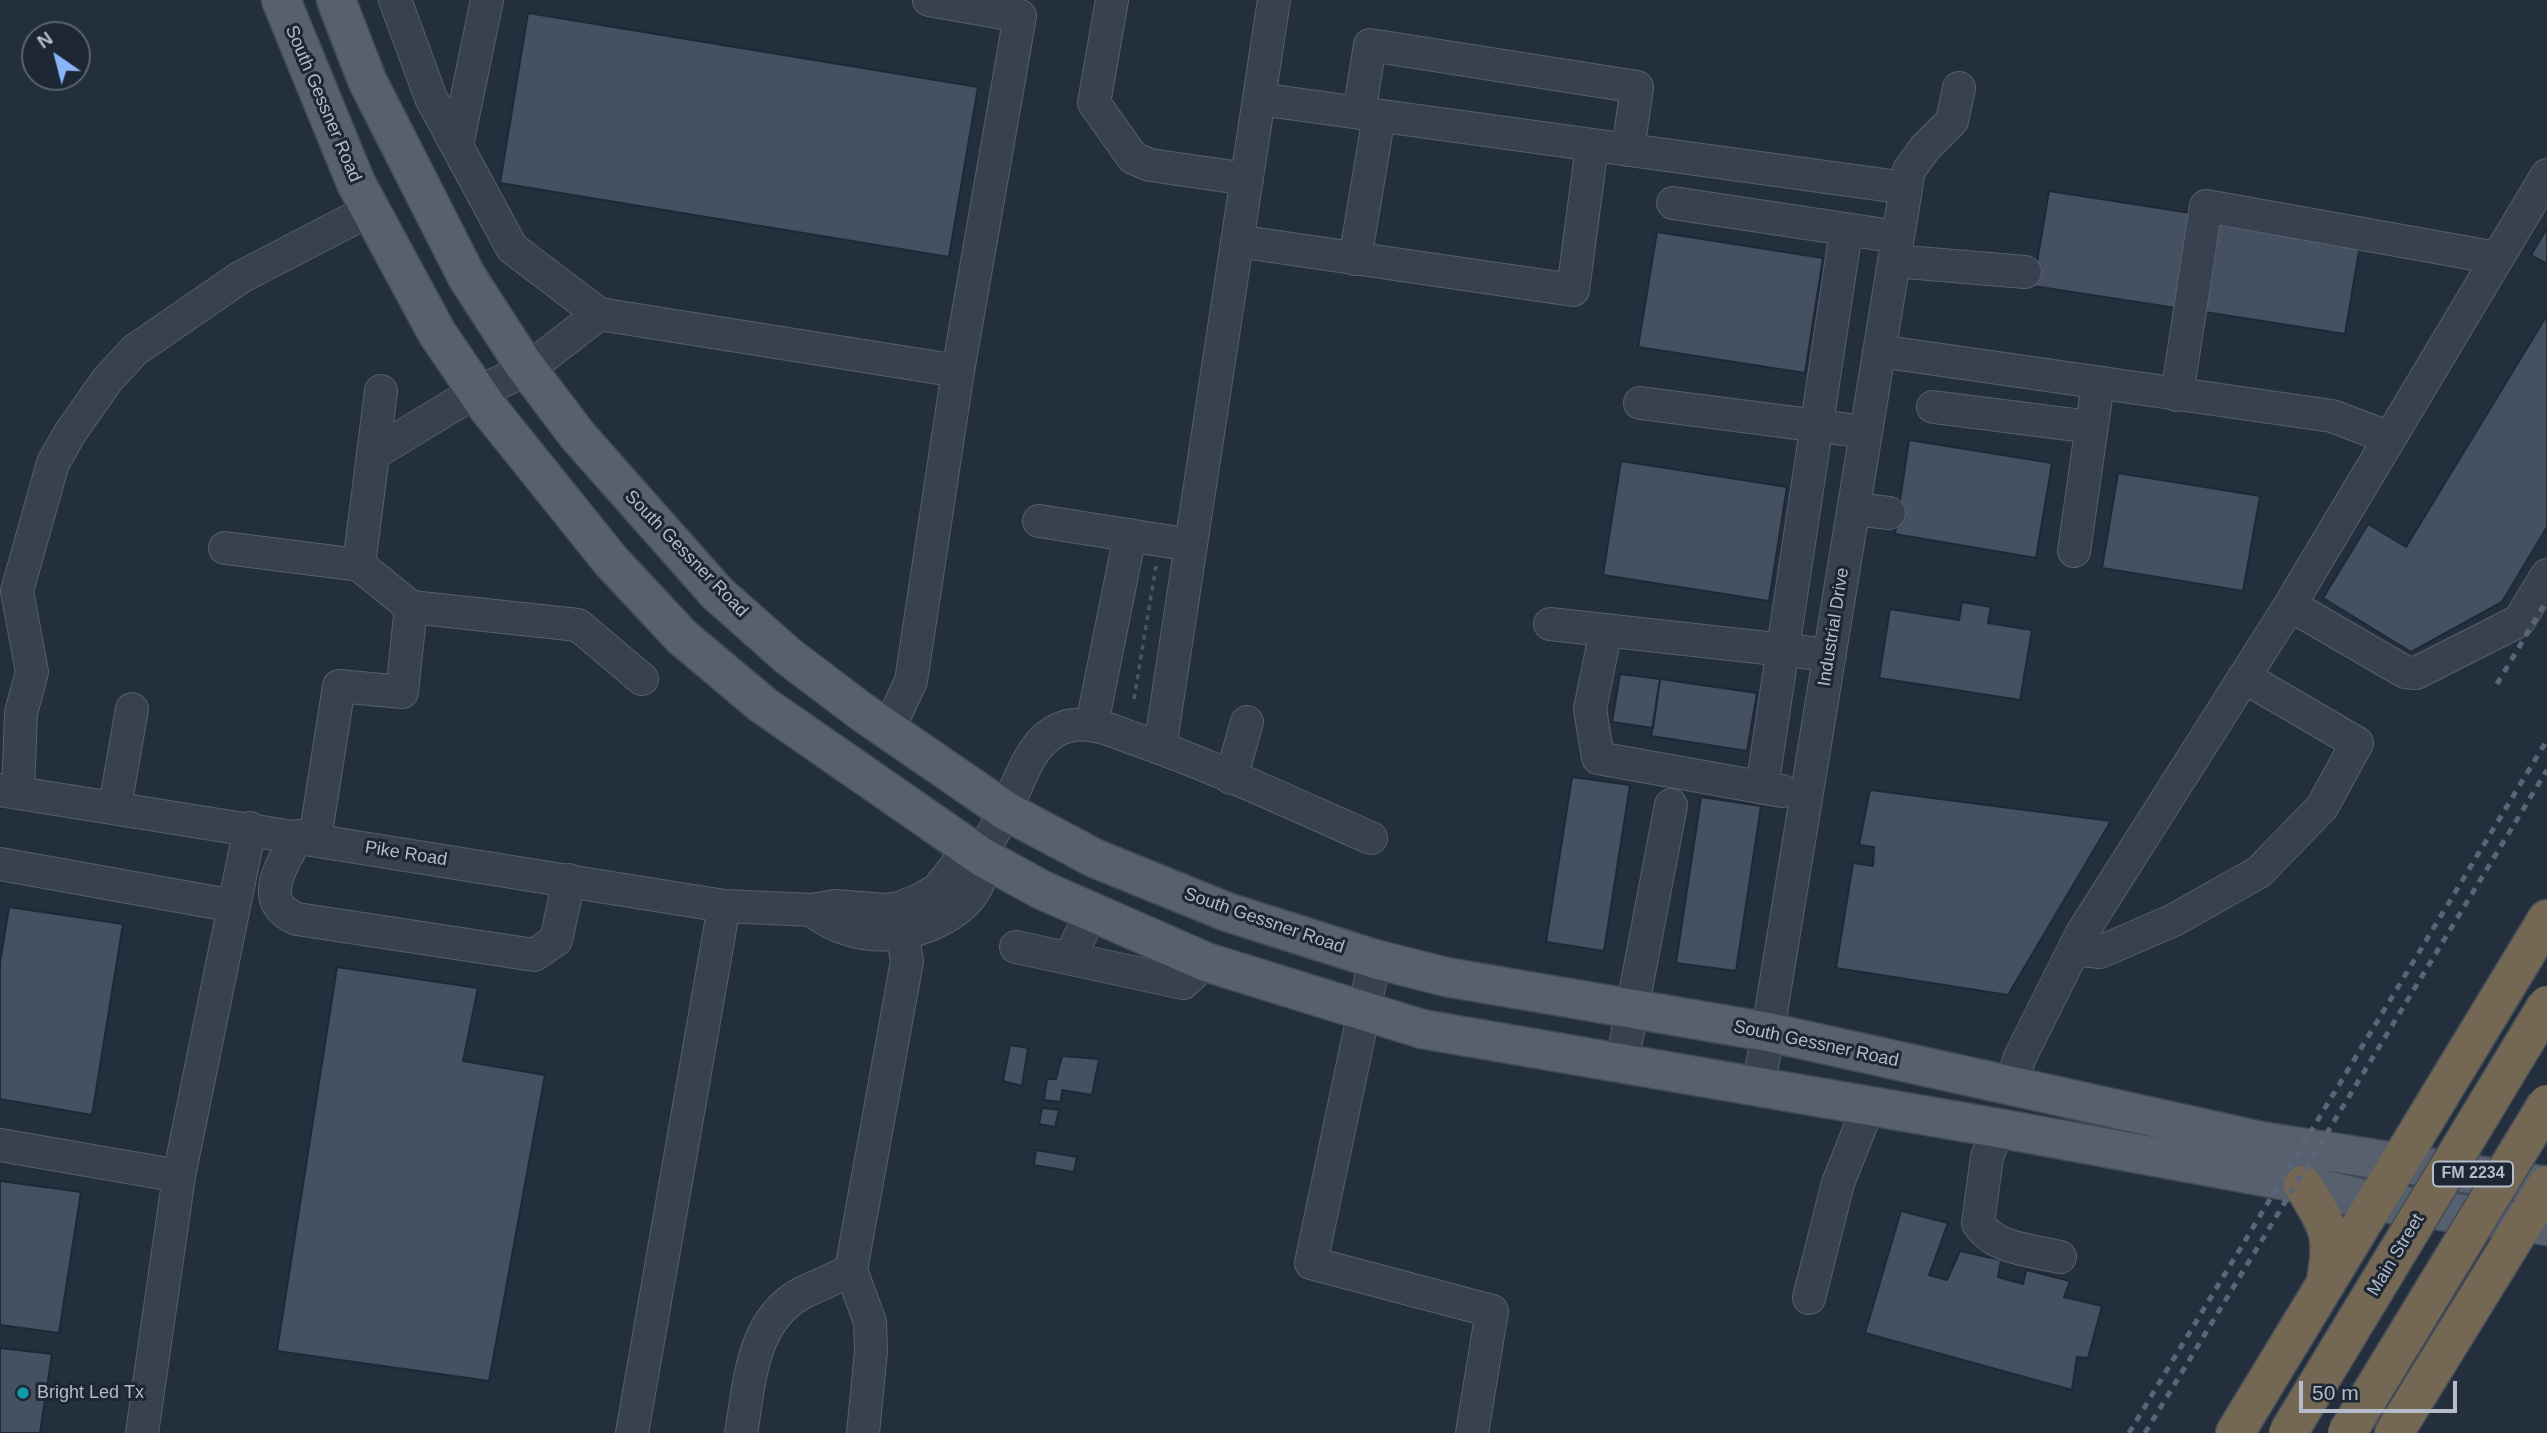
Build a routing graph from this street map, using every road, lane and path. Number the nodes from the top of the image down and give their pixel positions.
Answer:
1 (281, 0) edge
2 (336, 0) edge
3 (395, 0) edge
4 (486, 0) edge
5 (929, 0) edge
6 (1112, 0) edge
7 (1274, 0) edge
8 (1021, 8) edge
9 (1959, 88) dead end
10 (1259, 99) junction
11 (1369, 114) junction
12 (457, 145) junction
13 (1592, 146) junction
14 (1628, 150) junction
15 (2547, 175) edge
16 (1247, 179) junction
17 (1907, 179) junction
18 (1673, 204) dead end
19 (370, 210) junction
20 (1846, 231) junction
21 (1237, 241) junction
22 (1896, 249) junction
23 (2497, 258) junction
24 (1356, 259) junction
25 (2025, 272) dead end
26 (599, 314) junction
27 (1880, 351) junction
28 (528, 369) junction
29 (958, 371) junction
30 (2098, 383) junction
31 (381, 391) dead end
32 (477, 393) junction
33 (2177, 395) junction
34 (1640, 403) dead end
35 (1933, 407) dead end
36 (1817, 425) junction
37 (2091, 426) junction
38 (1866, 432) junction
39 (2390, 438) junction
40 (373, 454) junction
41 (1854, 509) junction
42 (1889, 513) dead end
43 (1039, 521) dead end
44 (1145, 538) junction
45 (1191, 545) junction
46 (225, 548) dead end
47 (2074, 551) dead end
48 (359, 565) junction
49 (2547, 575) edge
50 (2290, 605) junction
51 (411, 607) junction
52 (1550, 624) dead end
53 (1606, 630) junction
54 (1783, 650) junction
55 (1830, 655) junction
56 (2244, 677) junction
57 (642, 679) dead end
58 (1134, 699) dead end
59 (132, 709) dead end
60 (1247, 722) dead end
61 (1092, 724) junction
62 (888, 730) junction
63 (1160, 748) junction
64 (1231, 778) junction
65 (1762, 788) junction
66 (9, 792) edge
67 (1807, 796) junction
68 (1671, 805) dead end
69 (115, 806) junction
70 (1006, 811) junction
71 (250, 828) junction
72 (307, 838) junction
73 (1371, 838) dead end
74 (982, 856) junction
75 (0, 864) edge
76 (569, 880) junction
77 (234, 906) junction
78 (724, 906) junction
79 (1091, 912) junction
80 (1227, 912) junction
81 (2547, 919) edge
82 (901, 921) junction
83 (1016, 947) dead end
84 (2074, 949) junction
85 (1070, 958) junction
86 (1375, 959) junction
87 (1206, 962) junction
88 (2547, 1006) edge
89 (1363, 1011) junction
90 (1633, 1011) junction
91 (1768, 1032) junction
92 (1883, 1058) junction
93 (1622, 1062) junction
94 (1759, 1085) junction
95 (2010, 1086) junction
96 (2547, 1104) edge
97 (1869, 1105) junction
98 (1998, 1128) junction
99 (0, 1146) edge
100 (2400, 1163) junction
101 (179, 1176) junction
102 (2303, 1185) junction
103 (2547, 1186) edge
104 (2378, 1202) junction
105 (2535, 1223) edge
106 (2060, 1257) dead end
107 (851, 1270) junction
108 (2326, 1280) junction
109 (1809, 1298) dead end
110 (142, 1433) edge
111 (632, 1433) edge
112 (741, 1433) edge
113 (863, 1433) edge
114 (1472, 1433) edge
115 (2235, 1433) edge
116 (2288, 1433) edge
117 (2347, 1433) edge
118 (2394, 1433) edge

1 - 19 main road, South Gessner Road
2 - 28 main road, South Gessner Road
3 - 12 street
4 - 12 street
5 - 8 street
6 - 16 street
7 - 10 street
8 - 29 street
9 - 17 street
10 - 11 street
10 - 16 street
11 - 13 street
11 - 14 street
11 - 24 street
12 - 26 street
13 - 14 street
13 - 24 street
14 - 17 street
15 - 23 street
16 - 21 street
17 - 22 street, Industrial Drive
18 - 20 street
19 - 32 main road, South Gessner Road
19 - 66 street
20 - 22 street
20 - 36 street
21 - 24 street
21 - 45 street
22 - 25 street
22 - 27 street, Industrial Drive
23 - 33 street
23 - 39 street
26 - 28 street
26 - 29 street
27 - 30 street
27 - 38 street, Industrial Drive
28 - 32 street
28 - 62 main road, South Gessner Road
29 - 62 street
30 - 33 street
30 - 37 street
31 - 40 street
32 - 40 street
32 - 74 main road, South Gessner Road
33 - 39 street
34 - 36 street
35 - 37 street
36 - 38 street
36 - 54 street
37 - 47 street
38 - 41 street, Industrial Drive
39 - 50 street
40 - 48 street
41 - 42 street
41 - 55 street, Industrial Drive
43 - 44 street
44 - 45 street
44 - 58 path
44 - 61 street
45 - 63 street
46 - 48 street
48 - 51 street
49 - 50 street
50 - 56 street
51 - 57 street
51 - 72 street
52 - 53 street
53 - 54 street
53 - 65 street
54 - 55 street
54 - 65 street
55 - 67 street, Industrial Drive
56 - 84 street
56 - 84 street
59 - 69 street
60 - 64 street
61 - 63 street
61 - 70 street, Pike Road
62 - 70 main road, South Gessner Road
63 - 64 street
64 - 73 street
65 - 67 street
66 - 69 street, Pike Road
67 - 91 street, Industrial Drive
68 - 90 street
69 - 71 street, Pike Road
70 - 74 street, Pike Road
70 - 80 main road, South Gessner Road
71 - 72 street, Pike Road
71 - 77 street
72 - 76 street, Pike Road
72 - 76 street
74 - 79 main road, South Gessner Road
74 - 82 street, Pike Road
75 - 77 street
76 - 78 street, Pike Road
77 - 101 street
78 - 82 street, Pike Road
78 - 111 street
79 - 85 street
79 - 87 main road, South Gessner Road
80 - 86 main road, South Gessner Road
80 - 87 main road
81 - 100 highway
82 - 107 street
83 - 85 street
84 - 95 street
85 - 87 street
86 - 89 street
86 - 90 main road, South Gessner Road
87 - 89 main road, South Gessner Road
88 - 116 highway, Main Street, bridge
89 - 93 main road, South Gessner Road
89 - 114 street
90 - 91 main road, South Gessner Road
90 - 93 street
91 - 92 main road, South Gessner Road
91 - 94 street, Industrial Drive
92 - 95 main road, South Gessner Road
92 - 97 main road
93 - 94 main road, South Gessner Road
94 - 97 main road, South Gessner Road
95 - 98 main road
95 - 100 main road, South Gessner Road
96 - 117 highway, bridge
97 - 98 main road, South Gessner Road
97 - 109 street
98 - 102 main road, South Gessner Road
98 - 106 street
99 - 101 street
100 - 103 main road, South Gessner Road / FM 2234
100 - 104 highway
101 - 110 street
102 - 104 main road, South Gessner Road
102 - 108 highway
103 - 105 highway
104 - 105 main road, FM 2234
104 - 108 highway
105 - 118 highway
107 - 112 street
107 - 113 street
108 - 115 highway

